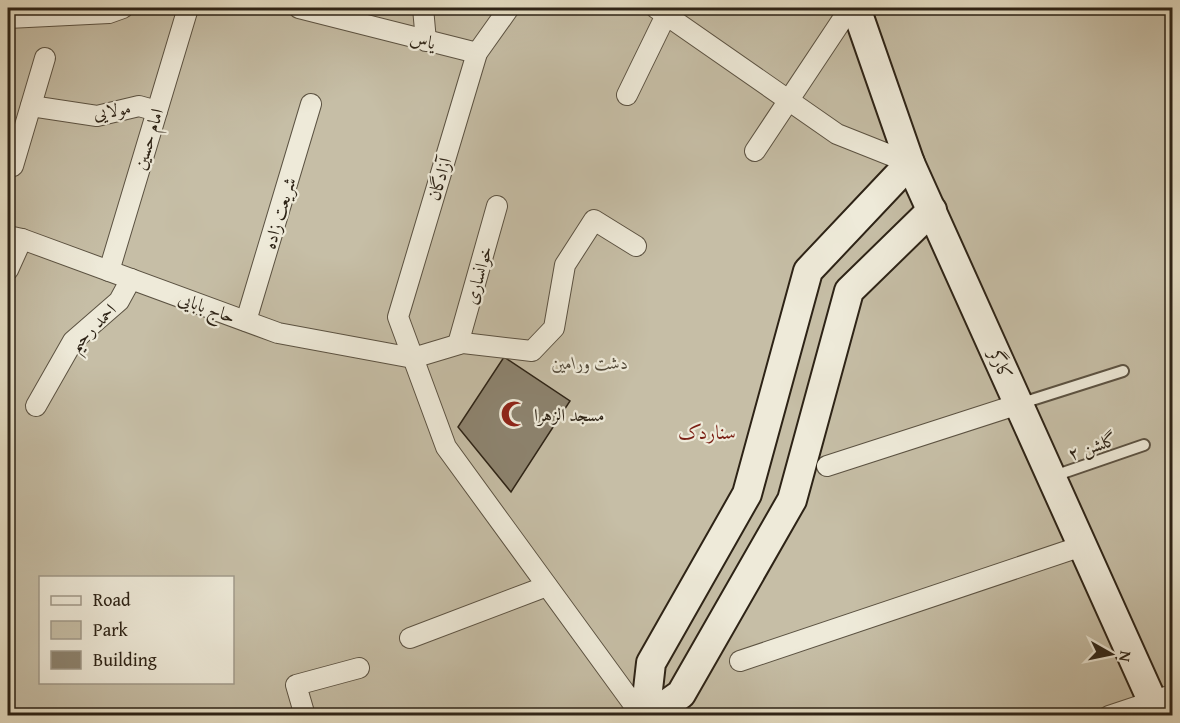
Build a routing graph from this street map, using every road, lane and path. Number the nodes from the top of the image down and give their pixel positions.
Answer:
1 (123, 8) edge
2 (188, 8) edge
3 (299, 8) edge
4 (423, 8) edge
5 (509, 8) edge
6 (850, 8) edge
7 (856, 8) edge
8 (665, 10) edge
9 (354, 15) edge
10 (8, 18) edge
11 (426, 40) junction
12 (477, 53) junction
13 (45, 58) dead end
14 (627, 95) dead end
15 (788, 100) junction
16 (311, 104) dead end
17 (31, 106) junction
18 (157, 111) junction
19 (755, 151) dead end
20 (910, 163) junction
21 (13, 166) dead end
22 (497, 206) dead end
23 (932, 210) junction
24 (15, 238) edge
25 (636, 246) dead end
26 (8, 270) edge
27 (109, 272) junction
28 (131, 279) junction
29 (246, 321) junction
30 (458, 344) junction
31 (413, 358) junction
32 (1123, 371) dead end
33 (1019, 404) junction
34 (36, 406) dead end
35 (1144, 445) dead end
36 (827, 466) dead end
37 (1051, 477) junction
38 (1082, 546) junction
39 (547, 586) junction
40 (410, 638) dead end
41 (740, 661) dead end
42 (359, 668) dead end
43 (1161, 704) edge
44 (305, 716) edge
45 (643, 716) edge
46 (650, 716) edge
47 (1109, 716) edge

1 - 10 street
2 - 18 street, امام حسین
3 - 9 street, یاس
4 - 11 street
5 - 12 street, آزادگان
6 - 15 street
7 - 20 main road, کارگر
8 - 14 street
8 - 15 street
9 - 11 street, یاس
11 - 12 street, یاس
12 - 31 street, آزادگان
13 - 17 street
15 - 19 street
15 - 20 street
16 - 29 street, شریعت زاده
17 - 18 street, مولایی
17 - 21 street
18 - 27 street, امام حسین
20 - 23 main road, کارگر
20 - 45 main road
22 - 30 street, خوانساری
23 - 33 main road, کارگر
23 - 46 main road
24 - 26 street
24 - 27 street, حاج بابایی
25 - 30 street
27 - 28 street, حاج بابایی
28 - 29 street, حاج بابایی
28 - 34 street, احمد رحیم
29 - 31 street, حاج بابایی
30 - 31 street
31 - 39 street
32 - 33 lane
33 - 36 street
33 - 37 main road, کارگر
35 - 37 lane, گلشن ۲
37 - 38 main road, کارگر
38 - 41 street
38 - 43 main road, کارگر
39 - 40 street
39 - 45 street
42 - 44 street
43 - 47 street

